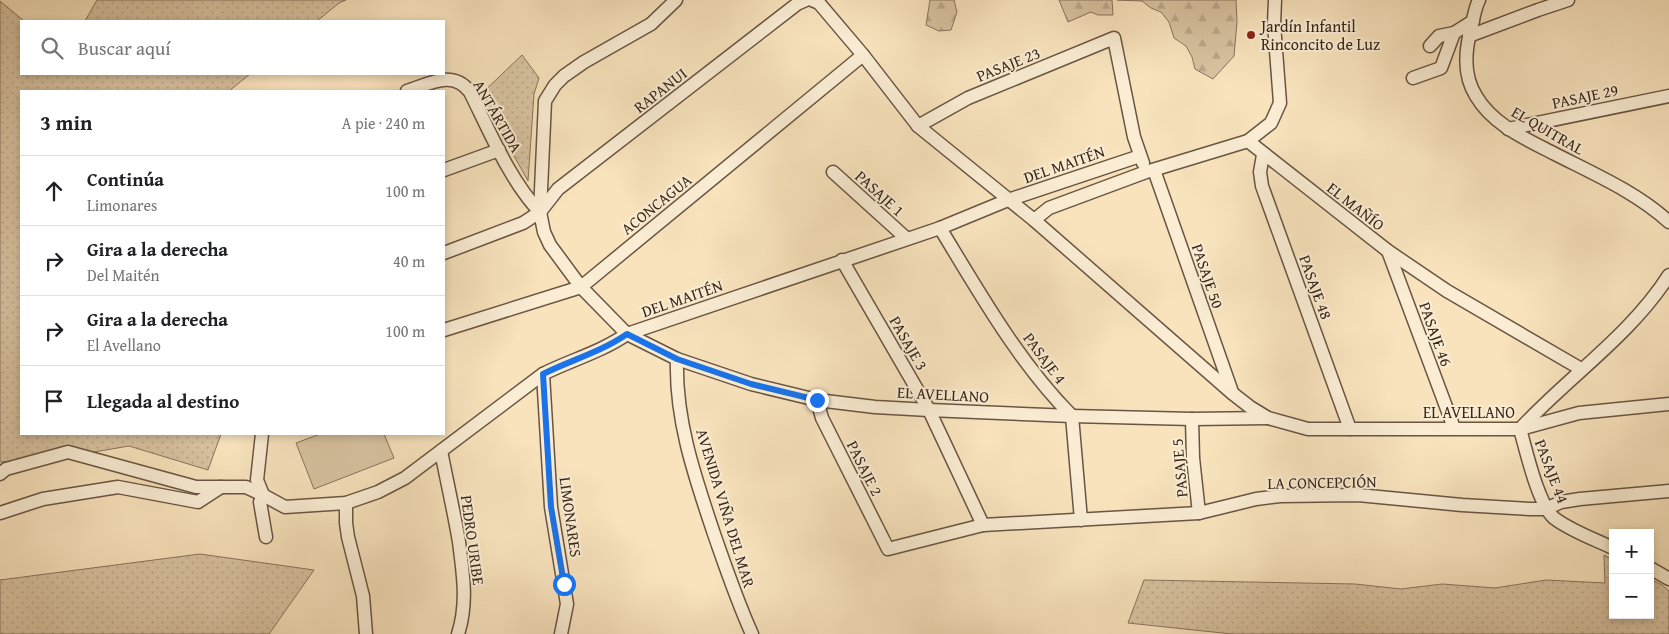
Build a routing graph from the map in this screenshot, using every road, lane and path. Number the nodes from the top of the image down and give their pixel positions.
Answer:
1 (676, 0) edge
2 (806, 0) edge
3 (812, 0) edge
4 (1275, 0) edge
5 (1479, 0) edge
6 (1568, 0) edge
7 (1473, 21) junction
8 (1454, 34) junction
9 (1469, 36) junction
10 (1114, 38) joint
11 (1430, 46) dead end
12 (862, 55) junction
13 (1412, 78) dead end
14 (410, 90) edge
15 (1669, 96) edge
16 (918, 126) junction
17 (1508, 128) junction
18 (1248, 142) junction
19 (499, 150) junction
20 (1263, 155) junction
21 (1140, 156) junction
22 (445, 170) edge
23 (1150, 171) junction
24 (832, 172) dead end
25 (1008, 200) junction
26 (540, 212) junction
27 (1034, 220) junction
28 (1669, 222) edge
29 (940, 228) junction
30 (906, 238) junction
31 (1388, 251) junction
32 (445, 253) edge
33 (842, 260) junction
34 (1669, 274) edge
35 (581, 287) junction
36 (445, 330) edge
37 (627, 334) junction
38 (677, 359) junction
39 (1581, 369) junction
40 (543, 374) junction
41 (1232, 393) junction
42 (817, 400) junction
43 (1669, 404) edge
44 (929, 410) junction
45 (1072, 416) junction
46 (1268, 418) junction
47 (1192, 419) junction
48 (1454, 428) junction
49 (1520, 428) junction
50 (1350, 429) junction
51 (262, 435) edge
52 (441, 451) junction
53 (0, 474) edge
54 (221, 488) junction
55 (1669, 491) edge
56 (263, 495) junction
57 (346, 503) junction
58 (1546, 508) junction
59 (0, 513) edge
60 (1199, 513) junction
61 (1081, 520) junction
62 (983, 525) junction
63 (266, 537) dead end
64 (1609, 546) edge
65 (888, 549) joint
66 (1654, 570) edge
67 (1669, 579) edge
68 (366, 634) edge
69 (458, 634) edge
70 (561, 634) edge
71 (752, 634) edge

1 - 26 street
2 - 26 street, RAPANUI
3 - 12 street
4 - 18 street
5 - 7 street, EL QUITRAL
6 - 9 street
7 - 8 street
7 - 9 street, EL QUITRAL
8 - 11 street
8 - 13 street
9 - 17 street, EL QUITRAL
10 - 16 street, PASAJE 23
10 - 21 street, PASAJE 50
12 - 16 street, EL AVELLANO
12 - 35 street, ACONCAGUA
14 - 19 street, ANTÁRTIDA
15 - 17 street, PASAJE 29
16 - 25 street, EL AVELLANO
17 - 28 street, EL QUITRAL
18 - 20 street, EL MAÑÍO
18 - 23 street
19 - 22 street
19 - 26 street, ANTÁRTIDA
20 - 31 street, EL MAÑÍO
20 - 50 street, PASAJE 48
21 - 23 street, PASAJE 50
21 - 25 street, DEL MAITÉN
23 - 27 street
23 - 41 street, PASAJE 50
24 - 30 street, PASAJE 1
25 - 27 street, EL AVELLANO
25 - 29 street, DEL MAITÉN
26 - 32 street
26 - 35 street
27 - 41 street, EL AVELLANO
29 - 30 street, DEL MAITÉN
29 - 45 street, PASAJE 4
30 - 33 street, DEL MAITÉN
31 - 39 street, EL MAÑÍO
31 - 48 street, PASAJE 46
33 - 37 street, DEL MAITÉN
33 - 44 street, PASAJE 3
34 - 39 street
35 - 36 street, ACONCAGUA
35 - 37 street
37 - 38 street, EL AVELLANO
37 - 40 street, DEL MAITÉN
38 - 42 street, EL AVELLANO
38 - 71 street, AVENIDA VIÑA DEL MAR
39 - 49 street
40 - 52 street, DEL MAITÉN
40 - 70 street, LIMONARES
41 - 46 street, EL AVELLANO
42 - 44 street, EL AVELLANO
42 - 65 street, PASAJE 2
43 - 49 street, EL AVELLANO
44 - 45 street, EL AVELLANO
44 - 62 street, PASAJE 3
45 - 47 street, EL AVELLANO
45 - 61 street
46 - 47 street, EL AVELLANO
46 - 50 street, EL AVELLANO
47 - 60 street, PASAJE 5
48 - 49 street, EL AVELLANO
48 - 50 street, EL AVELLANO
49 - 58 street, PASAJE 44
51 - 56 street
52 - 57 street, DEL MAITÉN
52 - 69 street, PEDRO URIBE
53 - 54 street, DEL MAITÉN
54 - 56 street, DEL MAITÉN
54 - 59 street
55 - 58 street, LA CONCEPCIÓN
56 - 57 street, DEL MAITÉN
56 - 63 street
57 - 68 street
58 - 60 street, LA CONCEPCIÓN
58 - 64 street, PASAJE 44
60 - 61 street, LA CONCEPCIÓN
61 - 62 street, LA CONCEPCIÓN
62 - 65 street, LA CONCEPCIÓN
66 - 67 street

